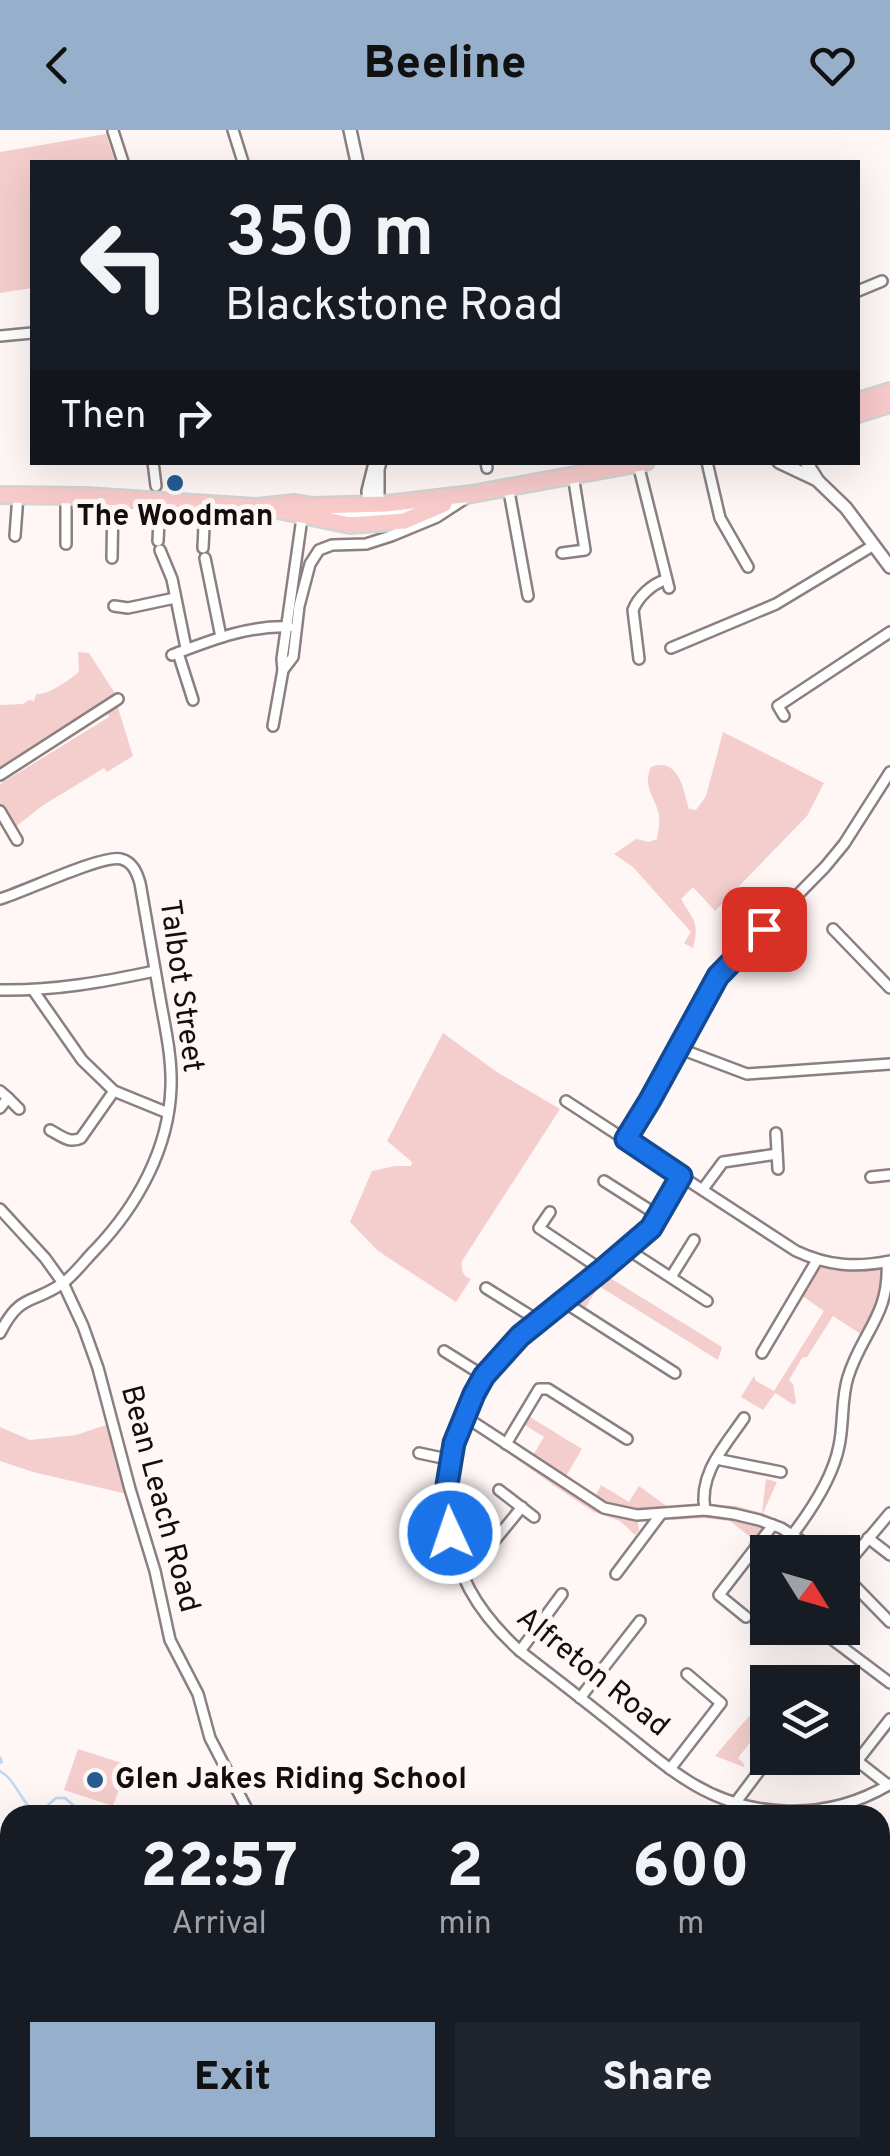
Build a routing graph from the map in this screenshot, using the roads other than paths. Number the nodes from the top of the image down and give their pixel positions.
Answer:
1 (233, 130) edge
2 (350, 130) edge
3 (113, 131) edge
4 (122, 160) edge
5 (242, 160) edge
6 (358, 160) edge
7 (882, 281) dead end
8 (860, 290) edge
9 (30, 333) edge
10 (0, 336) edge
11 (890, 391) edge
12 (860, 400) edge
13 (890, 404) edge
14 (860, 413) edge
15 (154, 465) edge
16 (378, 465) edge
17 (630, 465) edge
18 (642, 465) edge
19 (707, 465) edge
20 (798, 465) edge
21 (573, 475) junction
22 (508, 486) junction
23 (158, 493) junction
24 (472, 494) junction
25 (0, 495) edge
26 (18, 495) junction
27 (66, 496) junction
28 (112, 497) junction
29 (406, 503) junction
30 (205, 504) junction
31 (306, 509) junction
32 (375, 512) junction
33 (15, 536) dead end
34 (66, 544) dead end
35 (366, 544) junction
36 (874, 545) junction
37 (562, 553) dead end
38 (112, 558) dead end
39 (748, 567) dead end
40 (890, 567) edge
41 (528, 596) dead end
42 (175, 598) junction
43 (114, 606) dead end
44 (128, 608) junction
45 (128, 621) dead end
46 (291, 627) junction
47 (890, 632) edge
48 (221, 638) junction
49 (671, 648) dead end
50 (179, 652) junction
51 (639, 659) dead end
52 (118, 699) dead end
53 (193, 700) dead end
54 (784, 716) dead end
55 (274, 726) dead end
56 (890, 772) edge
57 (0, 775) edge
58 (0, 811) edge
59 (17, 840) dead end
60 (0, 900) edge
61 (834, 929) dead end
62 (156, 971) junction
63 (890, 988) edge
64 (0, 990) edge
65 (34, 990) junction
66 (678, 1048) junction
67 (890, 1064) edge
68 (114, 1091) junction
69 (4, 1095) edge
70 (566, 1101) dead end
71 (0, 1108) edge
72 (20, 1109) dead end
73 (168, 1113) junction
74 (50, 1130) dead end
75 (776, 1132) dead end
76 (626, 1139) junction
77 (778, 1154) junction
78 (778, 1169) dead end
79 (890, 1175) edge
80 (681, 1176) junction
81 (871, 1177) dead end
82 (604, 1181) dead end
83 (703, 1190) junction
84 (0, 1209) edge
85 (550, 1212) dead end
86 (658, 1216) junction
87 (694, 1240) dead end
88 (627, 1249) junction
89 (818, 1260) junction
90 (888, 1261) edge
91 (602, 1270) junction
92 (671, 1278) junction
93 (62, 1283) junction
94 (486, 1288) dead end
95 (707, 1301) dead end
96 (564, 1302) junction
97 (539, 1321) junction
98 (0, 1334) edge
99 (444, 1351) dead end
100 (762, 1353) dead end
101 (675, 1373) dead end
102 (484, 1376) junction
103 (464, 1416) junction
104 (744, 1418) dead end
105 (627, 1439) dead end
106 (506, 1444) junction
107 (418, 1454) dead end
108 (452, 1460) junction
109 (716, 1460) junction
110 (782, 1472) dead end
111 (499, 1490) dead end
112 (522, 1506) junction
113 (705, 1510) junction
114 (890, 1513) edge
115 (661, 1514) junction
116 (534, 1517) dead end
117 (773, 1525) junction
118 (793, 1534) joint
119 (868, 1538) junction
120 (860, 1548) edge
121 (890, 1555) edge
122 (616, 1574) dead end
123 (464, 1578) junction
124 (860, 1590) edge
125 (562, 1594) dead end
126 (746, 1617) dead end
127 (640, 1621) dead end
128 (890, 1622) edge
129 (840, 1645) edge
130 (520, 1650) junction
131 (687, 1674) dead end
132 (890, 1683) edge
133 (580, 1698) junction
134 (890, 1720) edge
135 (860, 1758) edge
136 (860, 1762) edge
137 (670, 1768) junction
138 (756, 1775) edge
139 (889, 1784) edge
140 (736, 1802) junction
141 (245, 1805) edge
142 (752, 1805) edge
143 (840, 1805) edge

1 - 5 street
2 - 6 street
3 - 4 street
7 - 8 street
9 - 10 street
11 - 12 highway
13 - 14 highway
15 - 23 street
16 - 29 street
16 - 32 street
17 - 21 highway
18 - 51 street
19 - 39 street
20 - 36 street
21 - 22 highway
21 - 37 street
22 - 24 highway
22 - 41 street
23 - 28 highway
23 - 30 highway
23 - 42 street
24 - 29 highway
24 - 32 highway
24 - 35 street
25 - 26 highway
26 - 27 highway
26 - 33 street
27 - 28 highway
27 - 34 street
28 - 38 street
29 - 32 highway
30 - 31 highway
30 - 48 street
31 - 32 highway
31 - 46 street
32 - 35 street
35 - 46 street
36 - 40 street
36 - 49 street
42 - 44 street
42 - 50 street
43 - 44 street
44 - 45 street
46 - 48 street
46 - 55 street
47 - 54 street
48 - 50 street
50 - 53 street
52 - 57 street
56 - 66 street
58 - 59 street
60 - 62 street, Talbot Street
61 - 63 street
62 - 65 street
62 - 73 street, Talbot Street
64 - 65 street
65 - 68 street
66 - 67 street
66 - 76 street
68 - 73 street
68 - 74 street
69 - 71 street
69 - 72 street
70 - 76 street
73 - 93 street, Talbot Street
75 - 77 street
76 - 80 street
77 - 78 street
77 - 83 street
79 - 81 street
80 - 83 street
80 - 86 street, Alfreton Road
82 - 86 street
83 - 89 street
84 - 93 street, Bean Leach Road
85 - 91 street
86 - 88 street, Alfreton Road
87 - 92 street
88 - 91 street, Alfreton Road
88 - 92 street
89 - 90 street
89 - 100 street
90 - 118 street
91 - 96 street, Alfreton Road
92 - 95 street
93 - 98 street, Talbot Street
93 - 141 street, Bean Leach Road
94 - 97 street
96 - 97 street, Alfreton Road
96 - 101 street
97 - 102 street, Alfreton Road
99 - 102 street
102 - 103 street, Alfreton Road
103 - 106 street
103 - 108 street, Alfreton Road
104 - 109 street
105 - 106 street
106 - 115 street
107 - 108 street
108 - 123 street, Alfreton Road
109 - 110 street
109 - 113 street
111 - 112 street
112 - 116 street
112 - 123 street
113 - 115 street
113 - 117 street
114 - 119 street
115 - 122 street
117 - 118 street
117 - 126 street
119 - 120 street
119 - 121 street
123 - 130 street, Alfreton Road
124 - 128 street
125 - 130 street
127 - 133 street
129 - 132 street
130 - 133 street, Alfreton Road
131 - 137 street
133 - 137 street, Alfreton Road
134 - 135 street
136 - 139 street
137 - 140 street, Alfreton Road
138 - 140 street
139 - 143 street, Alfreton Road
140 - 142 street, Alfreton Road

